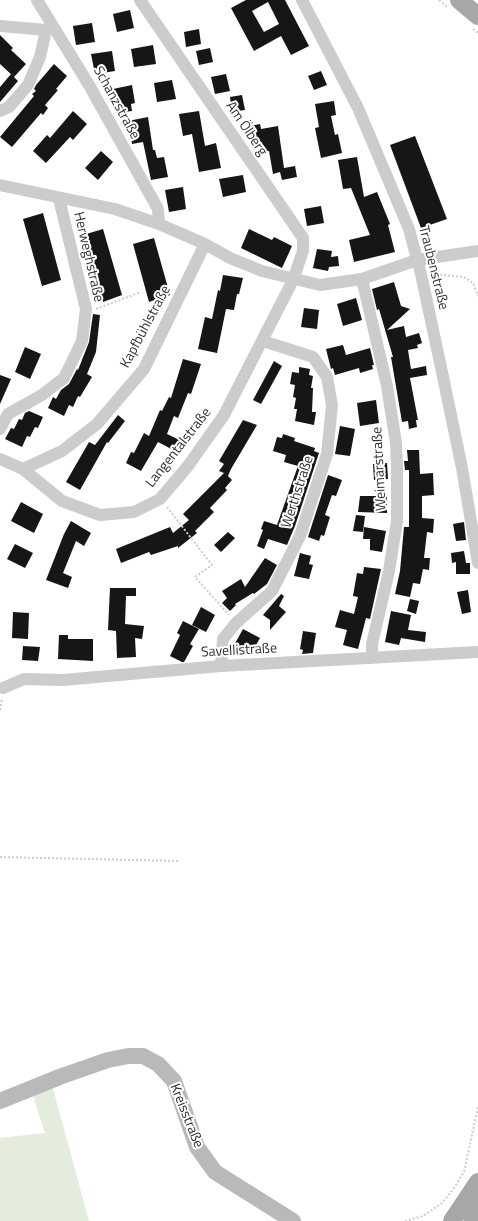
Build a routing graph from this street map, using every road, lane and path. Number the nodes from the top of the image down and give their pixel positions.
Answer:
1 (37, 0) edge
2 (140, 0) edge
3 (302, 0) edge
4 (459, 0) edge
5 (478, 16) edge
6 (0, 26) edge
7 (50, 27) junction
8 (0, 111) edge
9 (0, 185) edge
10 (59, 199) junction
11 (159, 224) junction
12 (205, 244) junction
13 (478, 251) edge
14 (417, 260) junction
15 (421, 274) junction
16 (362, 279) junction
17 (293, 280) junction
18 (141, 292) dead end
19 (478, 296) edge
20 (85, 314) junction
21 (264, 341) junction
22 (0, 429) edge
23 (0, 459) edge
24 (23, 469) junction
25 (160, 499) junction
26 (478, 563) edge
27 (236, 623) junction
28 (478, 652) edge
29 (372, 658) junction
30 (221, 666) junction
31 (3, 688) dead end
32 (0, 857) edge
33 (180, 861) dead end
34 (0, 1101) edge
35 (478, 1107) edge
36 (478, 1182) edge
37 (478, 1186) edge
38 (474, 1220) edge
39 (293, 1221) edge
40 (406, 1221) edge
41 (452, 1221) edge

1 - 7 street, Schanzstraße
2 - 17 street, Am Ölberg
3 - 14 street, Traubenstraße
4 - 5 main road
6 - 7 street
7 - 8 street
7 - 11 street, Schanzstraße
9 - 10 street
10 - 11 street
10 - 20 street, Herweghstraße
11 - 12 street
12 - 17 street
12 - 24 street, Kapfbühlstraße
13 - 14 street
14 - 15 street, Traubenstraße
14 - 16 street
15 - 19 path
15 - 26 street, Traubenstraße
16 - 17 street
16 - 29 street, Weimarstraße
17 - 21 street, Langentalstraße
18 - 20 path
20 - 22 street, Herweghstraße
21 - 25 street, Langentalstraße
21 - 27 street, Werthstraße
23 - 24 street, Langentalstraße
24 - 25 street, Langentalstraße
25 - 27 path
27 - 30 street, Werthstraße
28 - 29 street, Savellistraße
29 - 30 street, Savellistraße
30 - 31 street, Savellistraße
32 - 33 path
34 - 39 street, Kreisstraße
35 - 40 path
36 - 41 main road
37 - 38 main road

